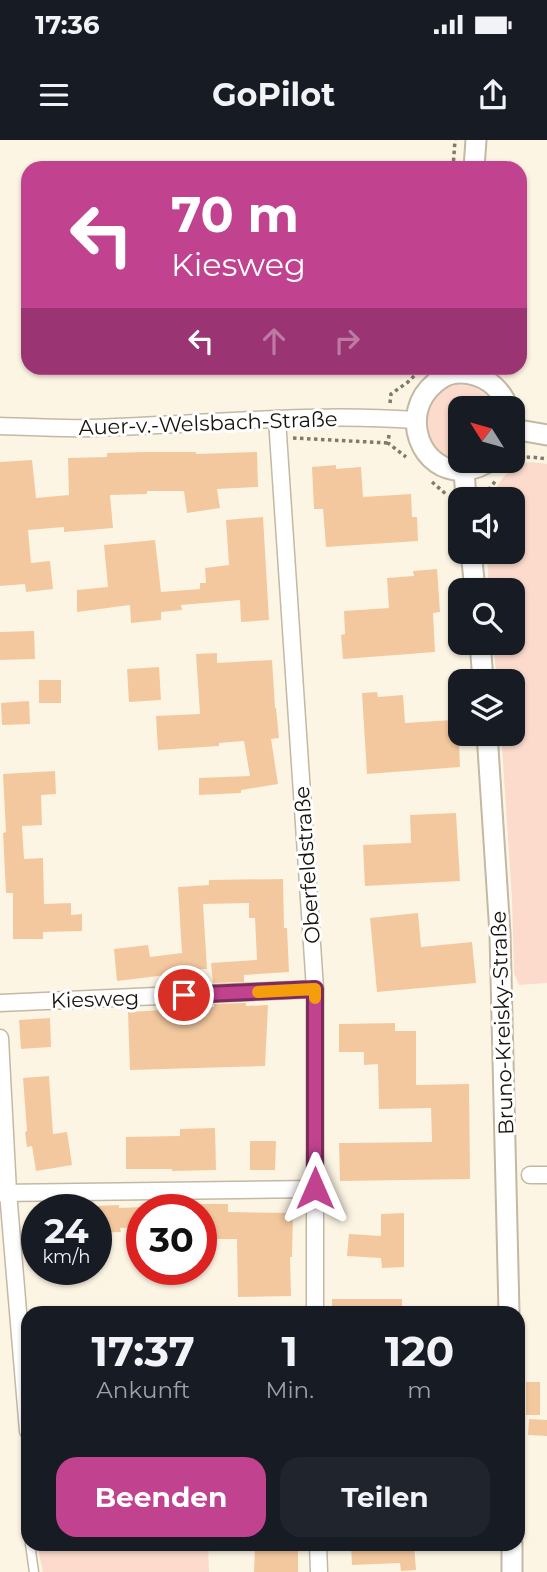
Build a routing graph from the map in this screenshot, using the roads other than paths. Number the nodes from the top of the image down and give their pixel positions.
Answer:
1 (476, 140) edge
2 (474, 161) edge
3 (445, 375) edge
4 (474, 375) edge
5 (502, 396) edge
6 (277, 419) junction
7 (415, 420) junction
8 (0, 426) edge
9 (525, 431) edge
10 (547, 435) edge
11 (448, 468) edge
12 (488, 746) edge
13 (315, 989) junction
14 (0, 1003) edge
15 (0, 1038) edge
16 (530, 1175) dead end
17 (547, 1175) edge
18 (315, 1188) junction
19 (4, 1192) edge
20 (315, 1306) edge
21 (509, 1306) edge
22 (21, 1361) edge
23 (31, 1551) edge
24 (318, 1551) edge
25 (512, 1551) edge
26 (34, 1572) edge
27 (319, 1572) edge
28 (512, 1572) edge

1 - 2 street
3 - 7 street
4 - 5 street
6 - 7 street, Auer-v.-Welsbach-Straße
6 - 8 street, Auer-v.-Welsbach-Straße
6 - 13 street, Oberfeldstraße
7 - 11 street
9 - 10 street
12 - 21 street, Bruno-Kreisky-Straße
13 - 14 street, Kiesweg
13 - 18 street, Oberfeldstraße
15 - 19 street
16 - 17 street
18 - 19 street
18 - 20 street, Oberfeldstraße
19 - 22 street
23 - 26 lane
24 - 27 street
25 - 28 street

